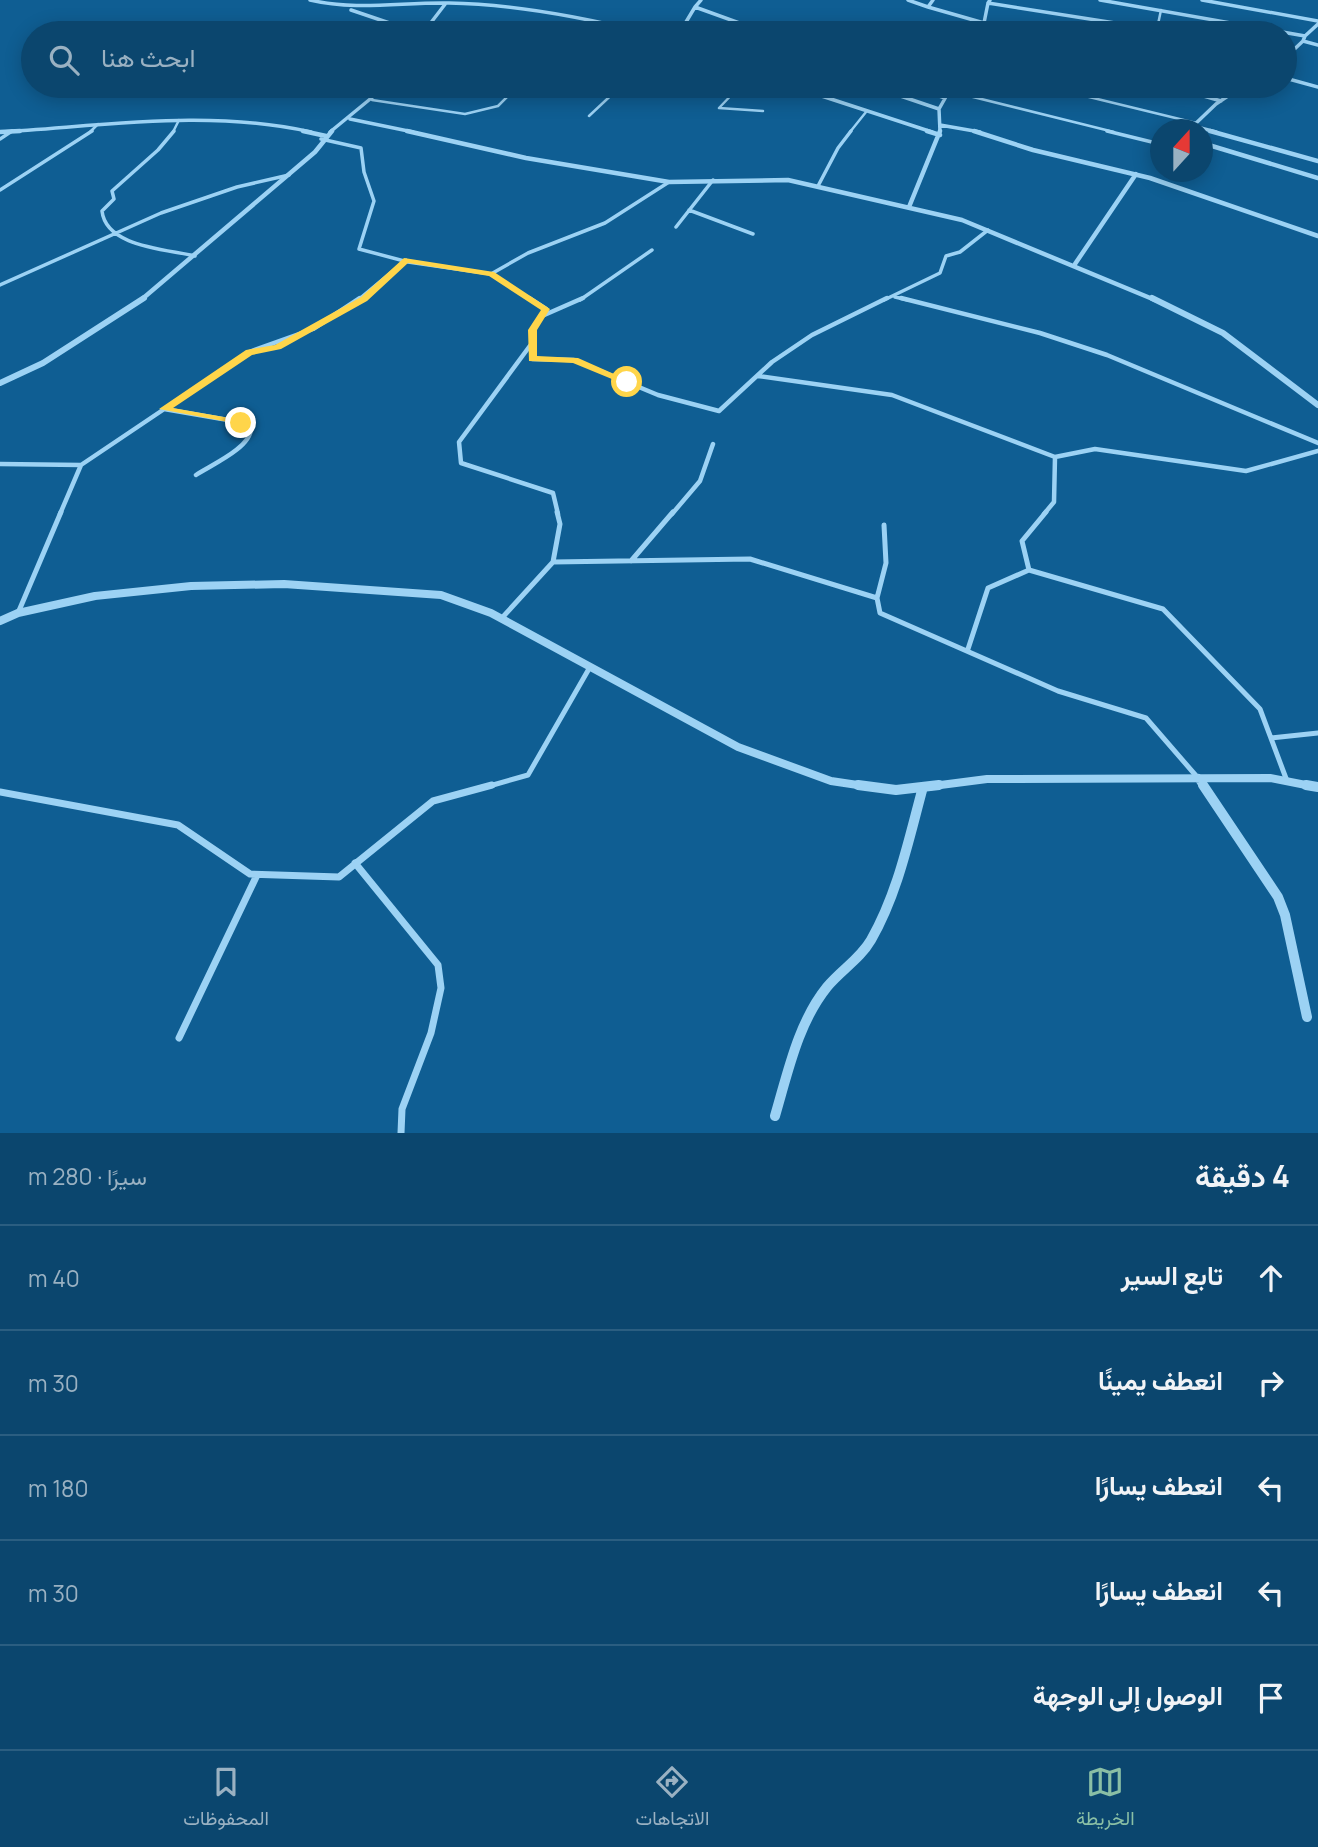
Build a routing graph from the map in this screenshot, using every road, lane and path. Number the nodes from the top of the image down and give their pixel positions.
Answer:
1 (310, 0) edge
2 (412, 0) edge
3 (701, 0) edge
4 (908, 0) edge
5 (933, 0) edge
6 (1100, 0) edge
7 (1202, 0) edge
8 (447, 2) edge
9 (989, 2) edge
10 (408, 6) junction
11 (695, 7) junction
12 (928, 7) junction
13 (343, 8) junction
14 (1161, 10) junction
15 (384, 21) edge
16 (431, 21) edge
17 (582, 21) edge
18 (687, 21) edge
19 (734, 21) edge
20 (977, 21) edge
21 (984, 21) edge
22 (1107, 21) edge
23 (1159, 21) edge
24 (1222, 21) edge
25 (1318, 22) edge
26 (1297, 35) edge
27 (1305, 36) junction
28 (1303, 41) junction
29 (1318, 45) edge
30 (1297, 46) edge
31 (1297, 81) edge
32 (1318, 87) edge
33 (374, 98) joint
34 (506, 98) edge
35 (608, 98) edge
36 (729, 98) edge
37 (825, 98) edge
38 (906, 98) edge
39 (945, 98) edge
40 (988, 98) edge
41 (1089, 98) edge
42 (1210, 98) edge
43 (1225, 98) edge
44 (1221, 101) junction
45 (939, 109) junction
46 (763, 111) dead end
47 (866, 113) junction
48 (589, 116) dead end
49 (350, 119) junction
50 (1167, 119) edge
51 (1201, 119) edge
52 (179, 120) junction
53 (97, 124) junction
54 (940, 125) junction
55 (12, 131) junction
56 (0, 132) edge
57 (1213, 132) edge
58 (940, 135) junction
59 (323, 137) junction
60 (0, 139) edge
61 (1150, 141) edge
62 (1213, 146) edge
63 (1318, 161) edge
64 (1318, 168) edge
65 (1136, 174) junction
66 (289, 175) junction
67 (1315, 177) edge
68 (1150, 178) edge
69 (713, 180) junction
70 (669, 182) junction
71 (1163, 182) edge
72 (818, 186) junction
73 (0, 190) edge
74 (909, 207) junction
75 (690, 210) junction
76 (676, 227) dead end
77 (988, 229) junction
78 (112, 234) junction
79 (752, 234) dead end
80 (1318, 236) edge
81 (652, 250) dead end
82 (195, 256) junction
83 (407, 260) junction
84 (1075, 264) junction
85 (492, 274) junction
86 (0, 285) edge
87 (894, 297) junction
88 (542, 316) junction
89 (532, 343) junction
90 (757, 376) junction
91 (0, 383) edge
92 (1318, 393) edge
93 (1317, 404) edge
94 (164, 409) junction
95 (1318, 443) edge
96 (713, 444) dead end
97 (1318, 451) edge
98 (1055, 457) junction
99 (0, 464) edge
100 (81, 466) junction
101 (196, 475) dead end
102 (884, 526) dead end
103 (631, 561) junction
104 (553, 562) junction
105 (1029, 570) junction
106 (877, 598) junction
107 (18, 613) junction
108 (501, 619) junction
109 (0, 621) edge
110 (968, 649) junction
111 (590, 667) junction
112 (1318, 733) edge
113 (1271, 738) junction
114 (1198, 778) junction
115 (1287, 781) junction
116 (923, 787) junction
117 (1318, 787) edge
118 (0, 792) edge
119 (355, 863) junction
120 (257, 875) junction
121 (1307, 1017) dead end
122 (179, 1038) dead end
123 (775, 1116) dead end
124 (401, 1133) edge

1 - 13 street
2 - 10 lane
3 - 11 street
4 - 12 street
5 - 12 street
6 - 14 street
7 - 25 street
8 - 10 street
8 - 16 street
8 - 17 street
9 - 21 street
9 - 22 street
10 - 13 street
11 - 18 street
11 - 19 street
12 - 20 street
13 - 15 street
14 - 23 lane
14 - 24 street
25 - 27 street
26 - 27 street
27 - 28 street
28 - 29 street
28 - 30 street
31 - 32 street
33 - 34 lane
33 - 49 street
35 - 48 lane
36 - 46 lane
37 - 47 street
38 - 45 street
39 - 45 street
40 - 61 lane
41 - 50 lane
42 - 44 street
43 - 44 street
44 - 51 street
45 - 54 street
47 - 58 street
47 - 72 lane
49 - 59 street
49 - 70 street
52 - 53 street
52 - 59 street
52 - 78 lane
53 - 55 street
53 - 73 lane
54 - 58 street
54 - 65 street
55 - 56 street
55 - 60 lane
57 - 63 street
58 - 74 street
59 - 66 street
59 - 83 lane
62 - 67 street
64 - 67 street
65 - 68 street
65 - 84 street
66 - 78 lane
66 - 82 street
69 - 70 street
69 - 72 street
69 - 75 lane
70 - 85 lane
71 - 80 street
72 - 74 street
74 - 77 street
75 - 76 lane
75 - 79 lane
77 - 84 street
77 - 87 lane
78 - 82 lane
78 - 86 lane
81 - 88 lane
82 - 91 street
83 - 85 lane
83 - 94 lane
84 - 93 street
85 - 88 lane
87 - 90 lane
87 - 95 lane
88 - 89 lane
89 - 90 lane
89 - 104 lane
90 - 98 lane
92 - 93 street
94 - 100 lane
94 - 101 lane
96 - 103 lane
97 - 98 lane
98 - 105 lane
99 - 100 lane
100 - 107 lane
102 - 106 lane
103 - 104 lane
103 - 106 lane
104 - 108 lane
105 - 110 lane
105 - 113 lane
106 - 110 lane
107 - 108 street
107 - 109 street
108 - 111 street
110 - 114 lane
111 - 116 street
111 - 119 lane
112 - 113 lane
113 - 115 lane
114 - 115 street
114 - 116 street
114 - 121 street
115 - 117 street
116 - 123 street
118 - 120 lane
119 - 120 lane
119 - 124 lane
120 - 122 lane

